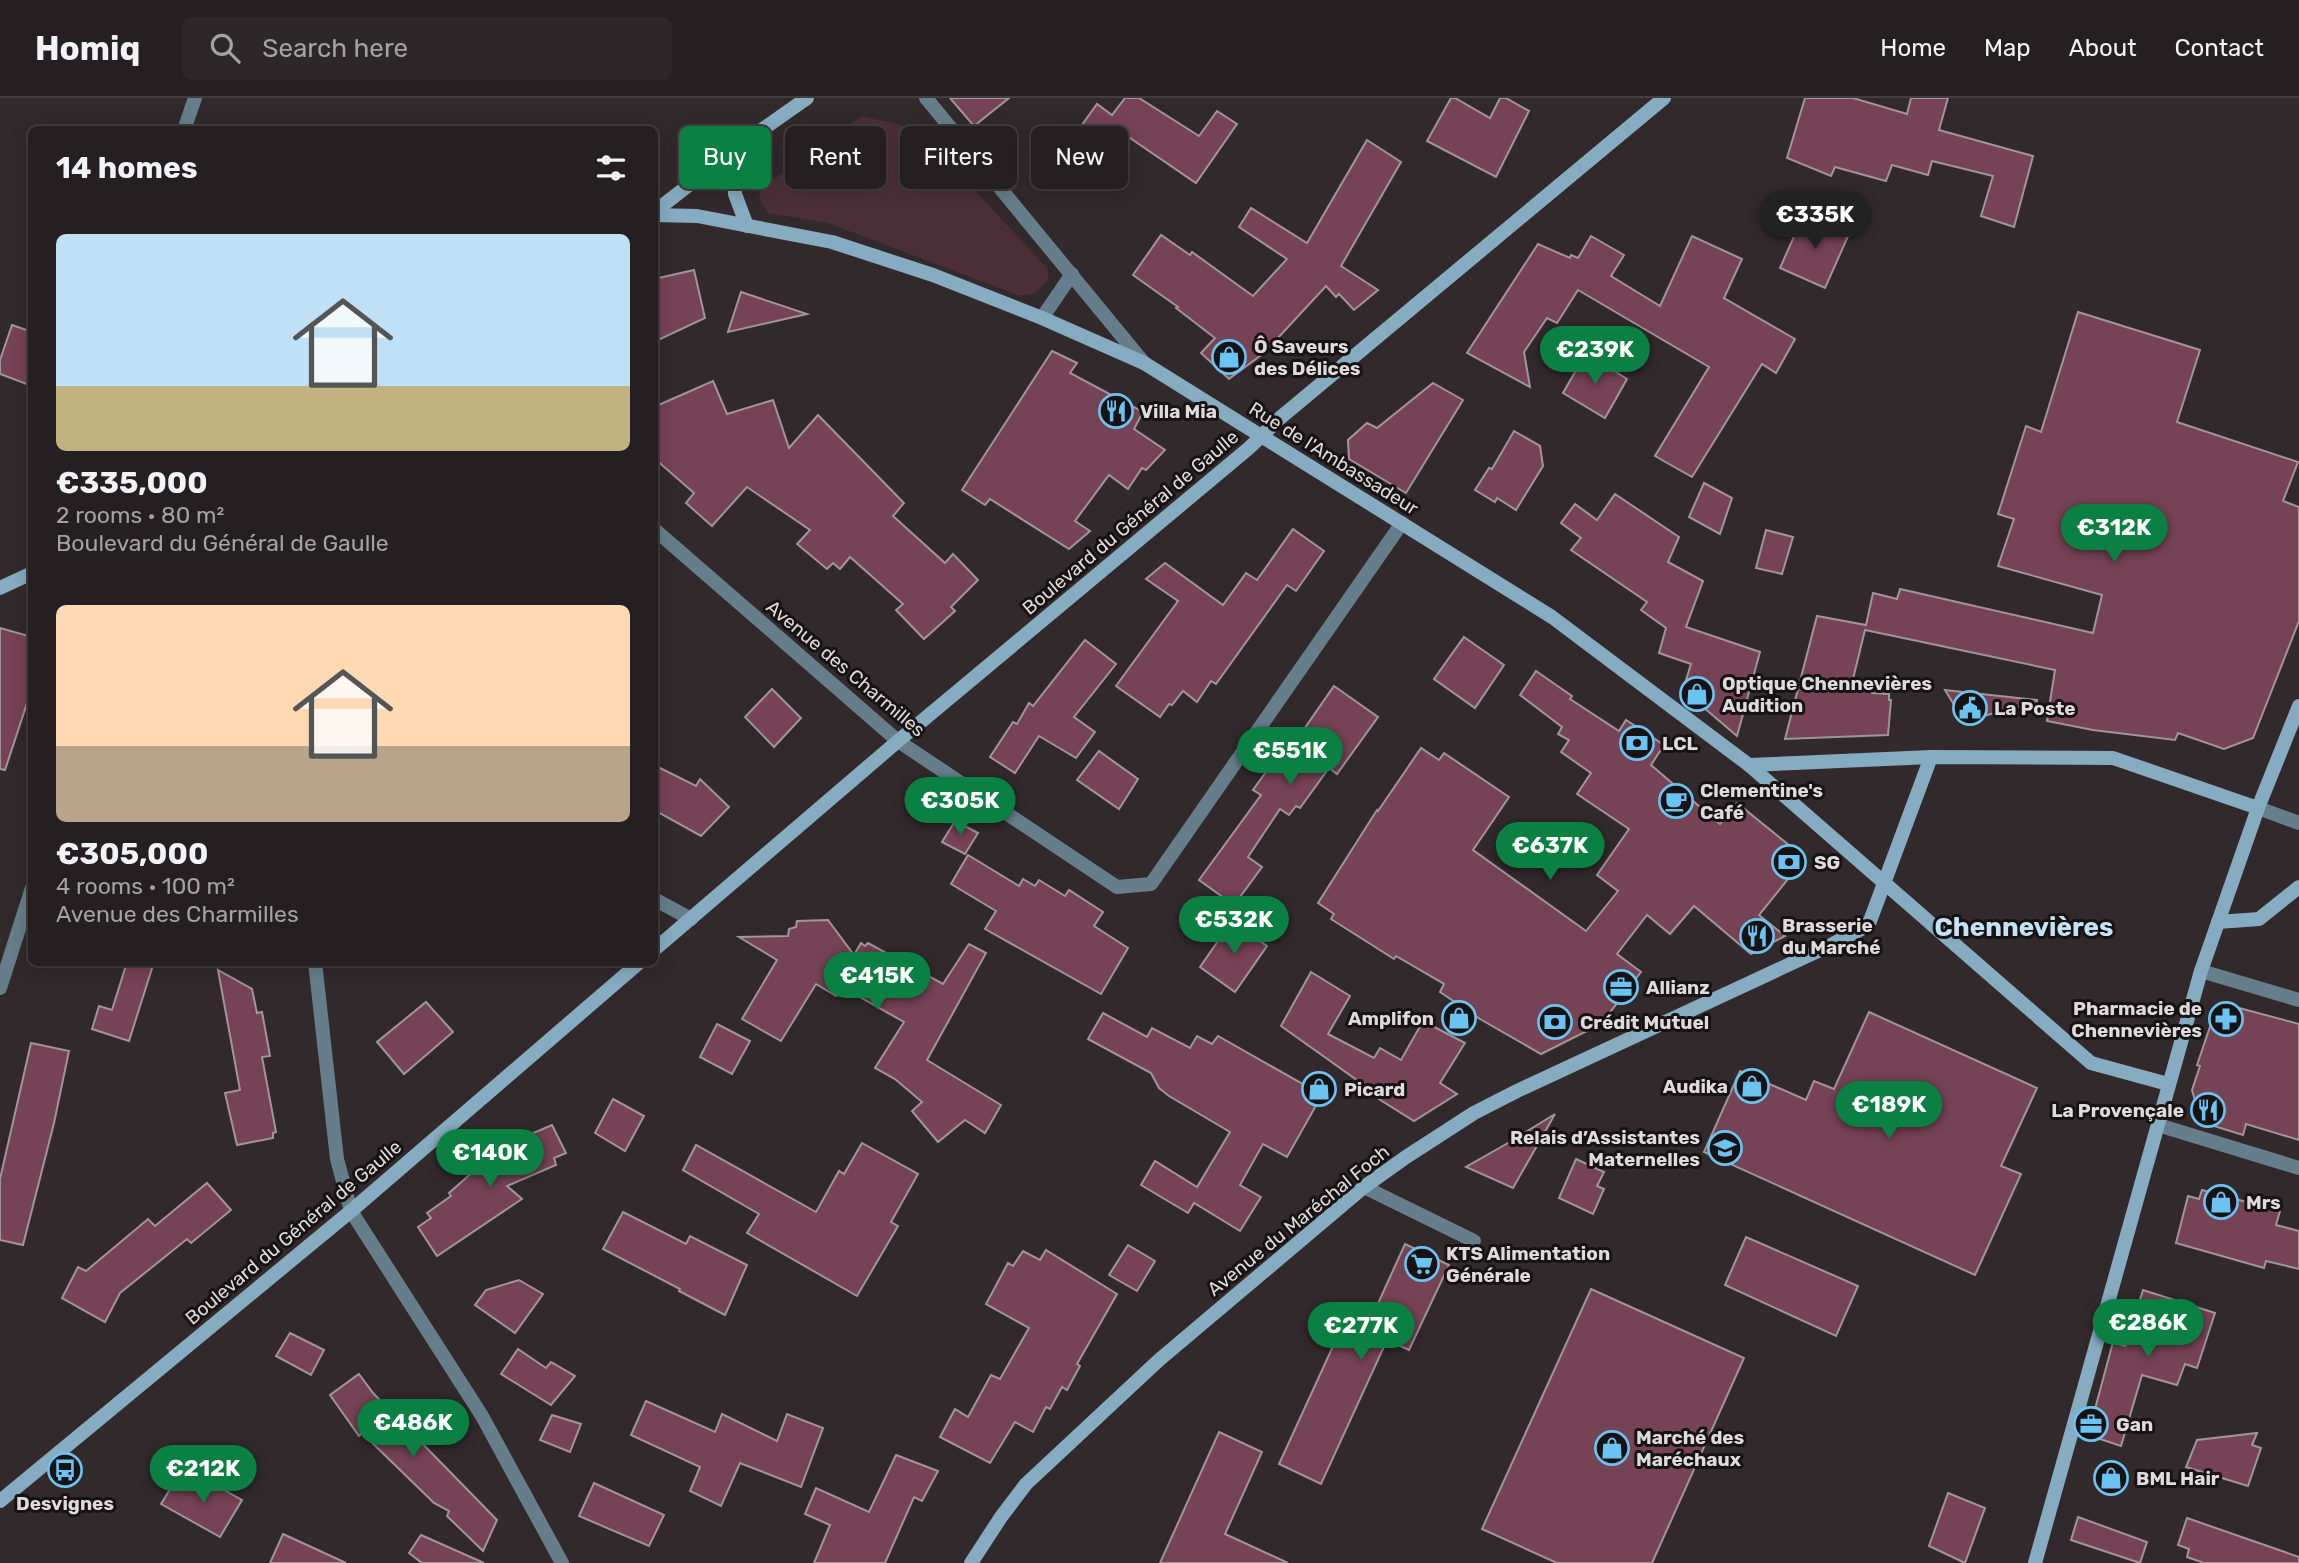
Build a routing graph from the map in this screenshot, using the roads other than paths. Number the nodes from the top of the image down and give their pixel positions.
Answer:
1 (195, 98) edge
2 (807, 98) edge
3 (926, 98) edge
4 (1664, 98) edge
5 (185, 126) edge
6 (767, 126) edge
7 (685, 189) edge
8 (735, 189) edge
9 (658, 210) edge
10 (658, 213) edge
11 (747, 226) junction
12 (1072, 274) junction
13 (1042, 318) junction
14 (1144, 363) junction
15 (1263, 435) junction
16 (1402, 523) junction
17 (658, 532) edge
18 (28, 575) edge
19 (0, 588) edge
20 (2299, 706) edge
21 (898, 741) junction
22 (1931, 757) junction
23 (1749, 765) junction
24 (2258, 808) junction
25 (2299, 823) edge
26 (1884, 884) junction
27 (2299, 887) edge
28 (28, 900) edge
29 (658, 901) edge
30 (691, 919) junction
31 (2218, 922) junction
32 (658, 947) edge
33 (315, 966) edge
34 (635, 966) edge
35 (2201, 971) junction
36 (0, 988) edge
37 (2299, 1000) edge
38 (2168, 1084) junction
39 (2158, 1125) junction
40 (2299, 1168) edge
41 (1364, 1187) junction
42 (351, 1211) junction
43 (1474, 1241) dead end
44 (0, 1501) edge
45 (562, 1563) edge
46 (971, 1563) edge
47 (2035, 1563) edge

1 - 5 street
2 - 6 main road
3 - 12 street
4 - 15 main road, Boulevard du Général de Gaulle
7 - 9 main road
8 - 11 main road
10 - 11 main road, Rue de l'Ambassadeur
11 - 13 main road, Rue de l'Ambassadeur
12 - 13 street
12 - 14 street
13 - 14 main road, Rue de l'Ambassadeur
14 - 15 main road, Rue de l'Ambassadeur
15 - 16 main road, Rue de l'Ambassadeur
15 - 21 main road, Boulevard du Général de Gaulle
16 - 21 street, Avenue des Charmilles
16 - 23 main road, Rue de l'Ambassadeur
17 - 21 street, Avenue des Charmilles
18 - 19 main road
20 - 24 main road
21 - 30 main road, Boulevard du Général de Gaulle
22 - 23 main road
22 - 24 main road
22 - 26 main road, Avenue du Maréchal Foch
23 - 26 main road, Rue de l'Ambassadeur
24 - 25 street
24 - 31 main road
26 - 38 main road, Rue de l'Ambassadeur
26 - 41 main road, Avenue du Maréchal Foch
27 - 31 main road
28 - 36 street
29 - 30 street
30 - 32 main road, Boulevard du Général de Gaulle
31 - 35 main road
33 - 42 street
34 - 42 main road, Boulevard du Général de Gaulle
35 - 37 street
35 - 38 main road
38 - 39 main road
39 - 40 street
39 - 47 main road
41 - 43 street
41 - 46 main road, Avenue du Maréchal Foch
42 - 44 main road, Boulevard du Général de Gaulle
42 - 45 street

